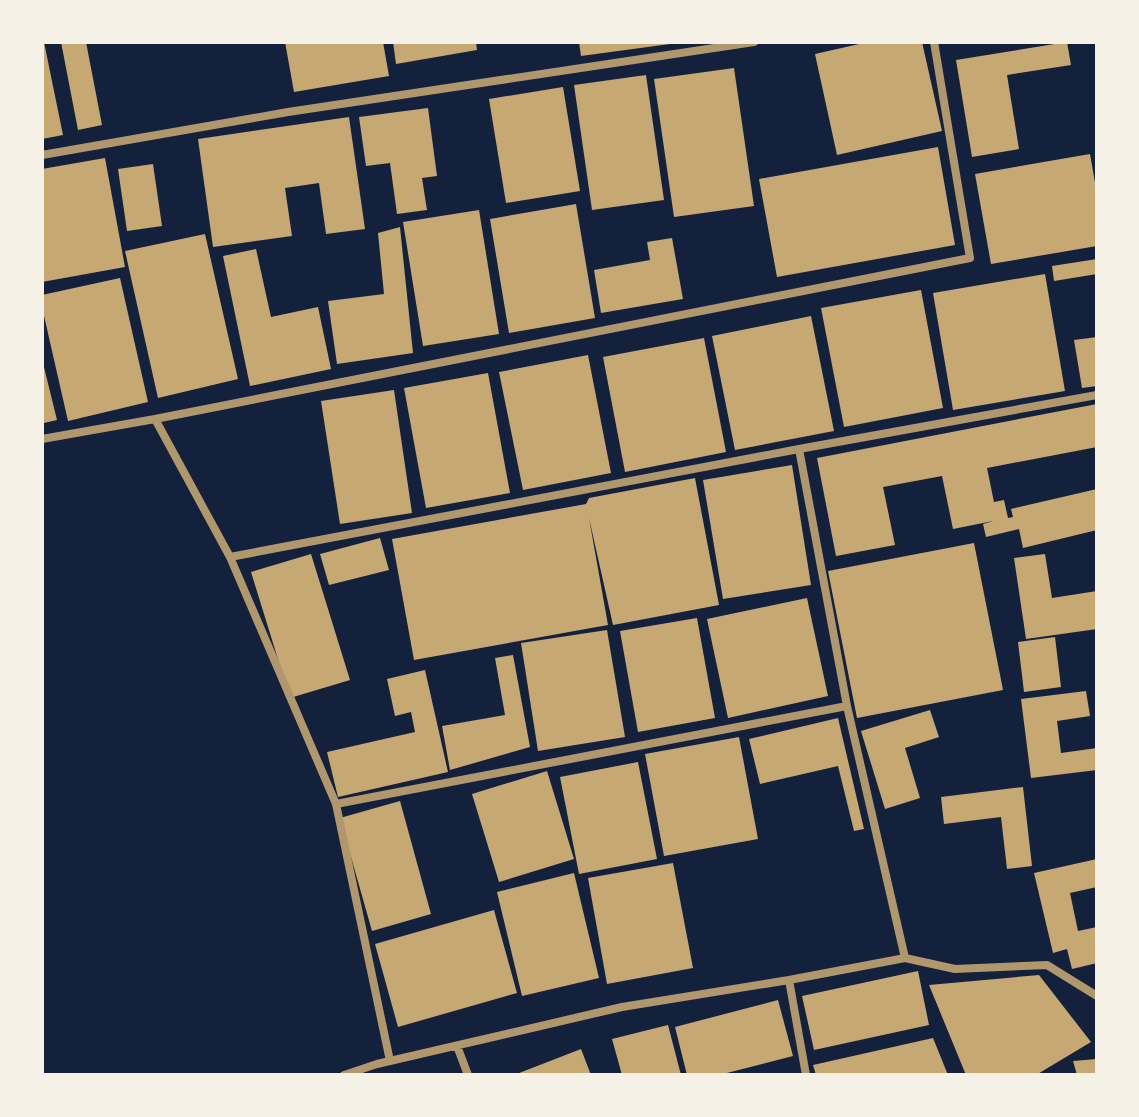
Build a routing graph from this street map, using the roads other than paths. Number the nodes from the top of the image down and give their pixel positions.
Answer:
1 (754, 42) edge
2 (934, 42) edge
3 (42, 155) edge
4 (1097, 395) edge
5 (155, 419) junction
6 (42, 439) edge
7 (799, 449) junction
8 (230, 557) junction
9 (847, 706) junction
10 (336, 804) junction
11 (905, 958) junction
12 (789, 980) junction
13 (1097, 996) edge
14 (457, 1046) junction
15 (390, 1061) junction
16 (344, 1075) edge
17 (468, 1075) edge
18 (806, 1075) edge

1 - 3 street
2 - 5 street
4 - 7 street
5 - 6 street
5 - 8 street
7 - 8 street
7 - 9 street
8 - 10 street
9 - 10 street
9 - 11 street
10 - 15 street
11 - 12 street
11 - 13 street
12 - 14 street
12 - 18 street
14 - 15 street
14 - 17 street
15 - 16 street

